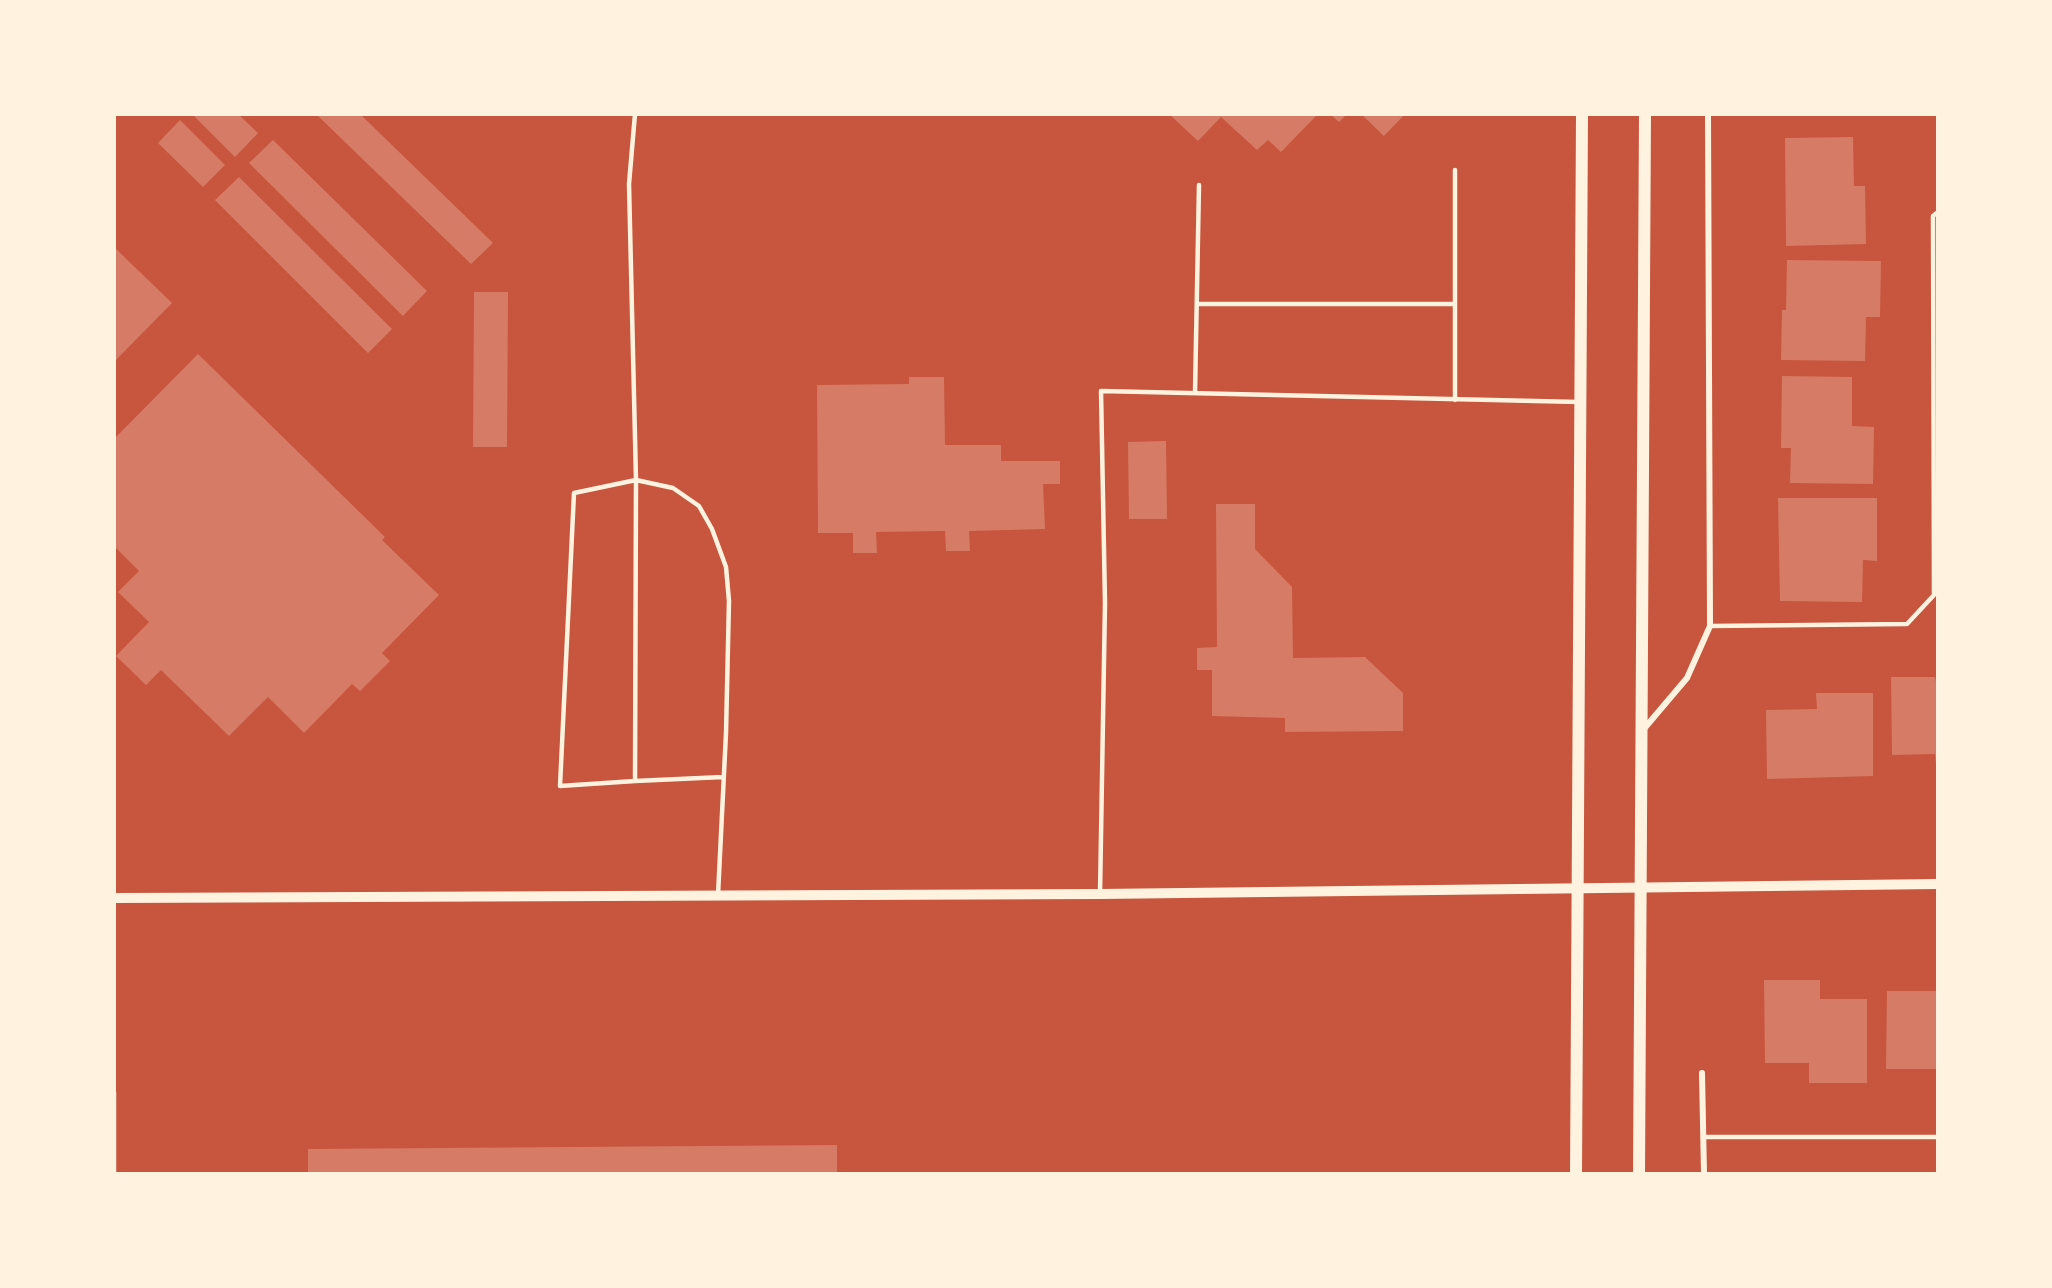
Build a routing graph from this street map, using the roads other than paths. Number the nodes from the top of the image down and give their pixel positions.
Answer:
1 (635, 114) edge
2 (1582, 114) edge
3 (1645, 114) edge
4 (1708, 114) edge
5 (1455, 170) dead end
6 (1199, 185) dead end
7 (1938, 212) edge
8 (1197, 304) junction
9 (1455, 304) junction
10 (1195, 393) junction
11 (1455, 400) junction
12 (1580, 402) junction
13 (636, 480) junction
14 (1710, 626) junction
15 (1641, 733) junction
16 (723, 777) junction
17 (635, 781) junction
18 (1938, 884) edge
19 (1639, 889) junction
20 (1576, 890) junction
21 (1100, 894) junction
22 (718, 895) junction
23 (114, 898) edge
24 (1702, 1073) dead end
25 (1703, 1137) junction
26 (1938, 1137) edge
27 (1576, 1174) edge
28 (1639, 1174) edge
29 (1704, 1174) edge

1 - 13 lane
2 - 12 main road
3 - 15 main road
4 - 14 street
5 - 9 lane
6 - 8 lane
7 - 14 lane
8 - 9 lane
8 - 10 lane
9 - 11 lane
10 - 11 lane
10 - 21 lane
11 - 12 lane
12 - 20 main road
13 - 16 lane
13 - 17 lane
13 - 17 lane
14 - 15 street
15 - 19 main road
16 - 17 lane
16 - 22 lane
18 - 19 street
19 - 20 street
19 - 28 main road
20 - 21 street
20 - 27 main road
21 - 22 street
22 - 23 street
24 - 25 street
25 - 26 lane
25 - 29 street

